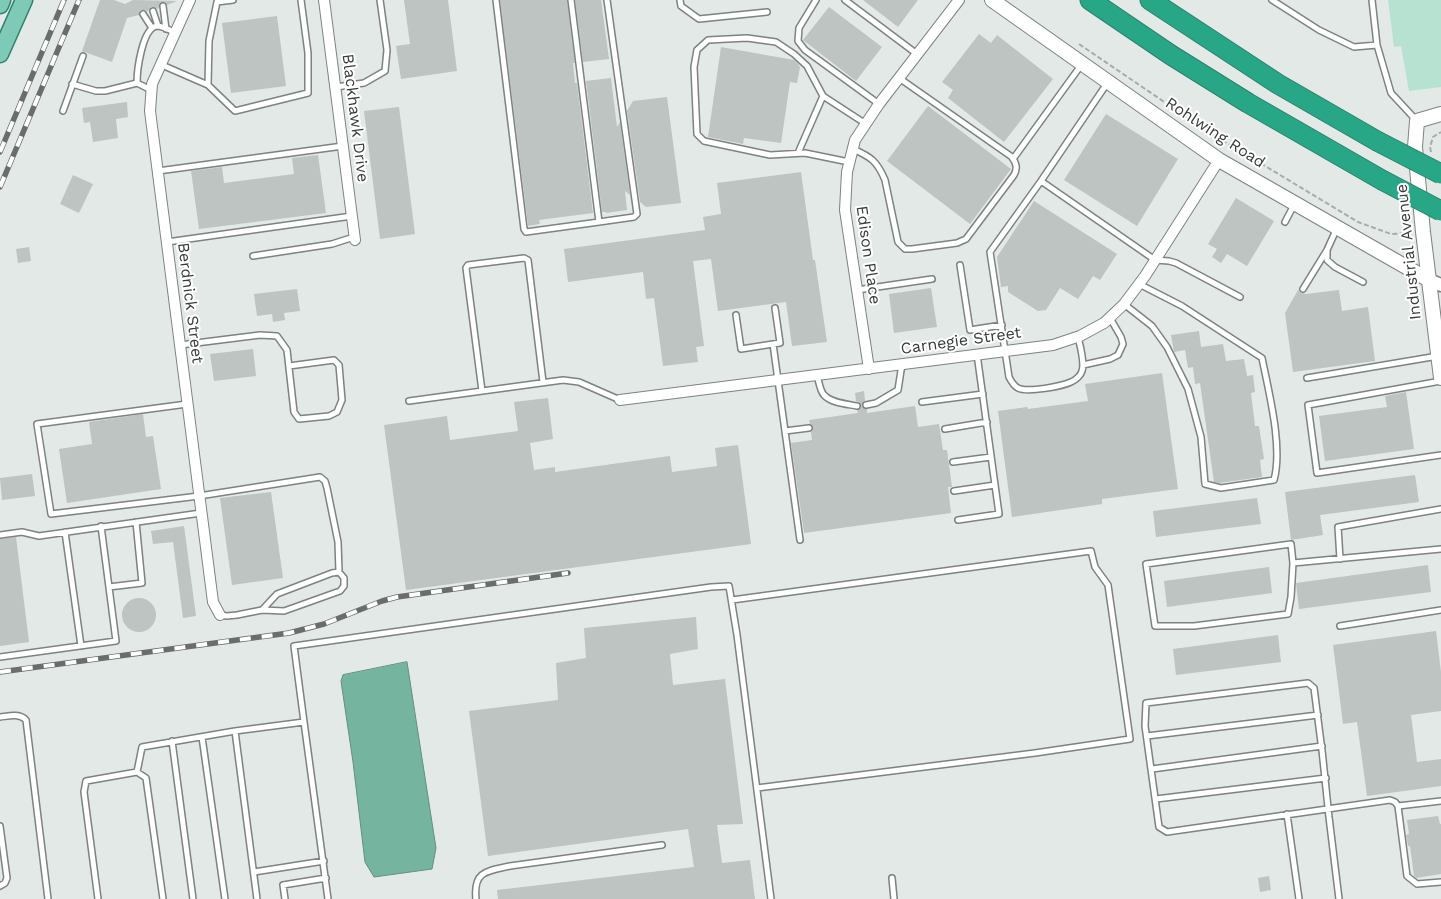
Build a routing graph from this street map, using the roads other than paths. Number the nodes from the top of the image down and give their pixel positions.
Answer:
1 (2, 0) edge
2 (24, 0) edge
3 (190, 0) edge
4 (233, 0) edge
5 (302, 0) edge
6 (324, 0) edge
7 (380, 0) edge
8 (496, 0) edge
9 (571, 0) edge
10 (607, 0) edge
11 (680, 0) edge
12 (816, 0) edge
13 (845, 0) edge
14 (959, 0) edge
15 (992, 0) edge
16 (1090, 0) edge
17 (1150, 0) edge
18 (1272, 0) edge
19 (1372, 0) edge
20 (0, 4) edge
21 (163, 6) dead end
22 (153, 11) dead end
23 (767, 12) dead end
24 (143, 14) dead end
25 (158, 26) junction
26 (152, 28) junction
27 (171, 31) junction
28 (1377, 45) junction
29 (0, 54) edge
30 (917, 55) junction
31 (83, 56) dead end
32 (1082, 63) junction
33 (162, 65) junction
34 (899, 78) junction
35 (1109, 82) junction
36 (136, 83) junction
37 (72, 84) junction
38 (208, 85) junction
39 (336, 88) junction
40 (152, 91) junction
41 (823, 96) junction
42 (879, 104) junction
43 (63, 111) dead end
44 (1441, 114) edge
45 (1417, 122) junction
46 (866, 124) junction
47 (343, 146) junction
48 (853, 149) junction
49 (798, 153) junction
50 (1013, 159) junction
51 (1219, 160) junction
52 (850, 162) junction
53 (158, 171) junction
54 (1441, 174) edge
55 (1042, 181) junction
56 (1295, 204) junction
57 (1441, 211) edge
58 (352, 216) junction
59 (599, 222) junction
60 (1285, 222) dead end
61 (1337, 228) junction
62 (355, 238) joint
63 (167, 242) junction
64 (1327, 250) junction
65 (254, 256) dead end
66 (1155, 260) junction
67 (960, 265) dead end
68 (932, 279) dead end
69 (1363, 282) dead end
70 (1435, 283) edge
71 (1139, 284) junction
72 (1303, 289) dead end
73 (857, 290) junction
74 (1240, 297) dead end
75 (1124, 304) junction
76 (775, 308) dead end
77 (736, 315) dead end
78 (1109, 318) junction
79 (1002, 325) junction
80 (1078, 337) junction
81 (773, 344) junction
82 (180, 346) junction
83 (1004, 350) junction
84 (977, 354) junction
85 (1438, 356) junction
86 (902, 364) junction
87 (289, 366) junction
88 (1084, 366) junction
89 (869, 369) junction
90 (817, 376) junction
91 (1307, 378) dead end
92 (778, 380) junction
93 (1441, 380) edge
94 (543, 382) junction
95 (482, 391) junction
96 (983, 394) junction
97 (620, 400) joint
98 (409, 401) dead end
99 (922, 402) dead end
100 (187, 404) junction
101 (866, 405) dead end
102 (857, 406) dead end
103 (987, 422) junction
104 (809, 428) dead end
105 (945, 428) dead end
106 (785, 431) junction
107 (1441, 454) edge
108 (991, 457) junction
109 (953, 462) dead end
110 (995, 485) junction
111 (954, 491) dead end
112 (199, 496) junction
113 (1441, 509) edge
114 (201, 513) junction
115 (958, 520) dead end
116 (136, 522) junction
117 (101, 526) junction
118 (65, 532) junction
119 (0, 535) edge
120 (800, 540) dead end
121 (1441, 549) edge
122 (1340, 558) junction
123 (1293, 563) junction
124 (339, 572) junction
125 (109, 587) junction
126 (732, 600) junction
127 (262, 610) junction
128 (1441, 610) edge
129 (220, 615) joint
130 (1340, 626) dead end
131 (81, 646) junction
132 (0, 658) edge
133 (1318, 715) junction
134 (0, 717) edge
135 (304, 722) junction
136 (235, 731) junction
137 (1147, 736) junction
138 (202, 737) junction
139 (172, 741) junction
140 (1322, 746) junction
141 (1152, 769) junction
142 (137, 772) junction
143 (1326, 778) junction
144 (757, 788) junction
145 (1156, 799) junction
146 (1441, 802) edge
147 (1398, 806) junction
148 (1328, 808) junction
149 (1287, 814) junction
150 (0, 826) edge
151 (1, 841) edge
152 (662, 845) dead end
153 (324, 862) junction
154 (254, 872) junction
155 (326, 878) junction
156 (892, 878) dead end
157 (1441, 882) edge
158 (0, 886) edge
159 (48, 899) edge
160 (98, 899) edge
161 (163, 899) edge
162 (193, 899) edge
163 (225, 899) edge
164 (257, 899) edge
165 (285, 899) edge
166 (328, 899) edge
167 (476, 899) edge
168 (771, 899) edge
169 (894, 899) edge
170 (1299, 899) edge
171 (1339, 899) edge

1 - 20 main road
2 - 29 main road
3 - 27 street, Berdnick Street
4 - 38 lane
5 - 38 lane
6 - 39 street, Blackhawk Drive
7 - 39 lane
8 - 59 lane
9 - 59 lane
10 - 59 lane
11 - 23 lane
12 - 42 lane
13 - 30 lane
14 - 30 street, Edison Place
15 - 32 main road, Rohlwing Road
16 - 57 highway, bridge
17 - 54 highway, bridge
18 - 28 lane
19 - 28 lane
21 - 27 lane
22 - 25 lane
24 - 26 lane
25 - 26 lane
25 - 27 lane
26 - 36 lane
27 - 33 street, Berdnick Street
28 - 45 lane
30 - 34 street, Edison Place
31 - 37 lane
32 - 35 main road, Rohlwing Road
32 - 50 lane
33 - 38 lane
33 - 40 street, Berdnick Street
34 - 42 street, Edison Place
34 - 50 lane
35 - 51 main road, Rohlwing Road
35 - 55 lane
36 - 37 lane
36 - 40 lane
37 - 43 lane
39 - 47 street, Blackhawk Drive
40 - 53 street, Berdnick Street
41 - 46 lane
41 - 49 lane
41 - 49 lane
42 - 46 street, Edison Place
44 - 45 main road
45 - 70 main road, Industrial Avenue
46 - 48 street, Edison Place
47 - 53 lane
47 - 58 street, Blackhawk Drive
48 - 50 lane
48 - 52 street, Edison Place
49 - 52 lane
51 - 56 main road, Rohlwing Road
51 - 66 street, Carnegie Street
52 - 73 street, Edison Place
53 - 63 street, Berdnick Street
55 - 66 lane
55 - 79 lane
56 - 60 lane
56 - 61 main road, Rohlwing Road
58 - 62 street, Blackhawk Drive
58 - 63 lane
61 - 64 lane
61 - 70 main road, Rohlwing Road
62 - 65 lane
63 - 82 street, Berdnick Street
64 - 69 lane
64 - 72 lane
66 - 71 street, Carnegie Street
66 - 74 lane
67 - 79 lane
68 - 73 lane
70 - 85 main road, Industrial Avenue
71 - 75 street, Carnegie Street
71 - 75 lane
73 - 89 street, Edison Place
75 - 78 street, Carnegie Street
76 - 81 lane
77 - 81 lane
78 - 80 street, Carnegie Street
78 - 88 lane
79 - 83 lane
80 - 83 street, Carnegie Street
80 - 88 lane
81 - 92 lane
82 - 87 lane
82 - 100 street, Berdnick Street
83 - 84 street, Carnegie Street
83 - 88 lane
84 - 86 street, Carnegie Street
84 - 96 lane
85 - 91 lane
85 - 93 main road, Industrial Avenue
86 - 89 street, Carnegie Street
86 - 101 lane
87 - 87 lane
89 - 90 street, Carnegie Street
90 - 92 street, Carnegie Street
90 - 102 lane
92 - 97 street, Carnegie Street
92 - 106 lane
93 - 107 lane
94 - 95 lane
94 - 95 lane
94 - 97 lane
95 - 98 lane
96 - 99 lane
96 - 103 lane
100 - 112 street, Berdnick Street
100 - 112 lane
103 - 105 lane
103 - 108 lane
104 - 106 lane
106 - 120 lane
108 - 109 lane
108 - 110 lane
110 - 111 lane
110 - 115 lane
112 - 114 street, Berdnick Street
112 - 124 lane
113 - 122 lane
114 - 116 lane
114 - 129 street, Berdnick Street
116 - 117 lane
116 - 125 lane
117 - 118 lane
117 - 125 lane
118 - 119 lane
118 - 131 lane
121 - 122 lane
122 - 123 lane
123 - 123 lane
124 - 127 lane
124 - 127 lane
125 - 131 lane
126 - 135 lane
126 - 144 lane
126 - 144 lane
127 - 129 lane
128 - 130 lane
131 - 132 lane
133 - 137 lane
133 - 137 lane
133 - 140 lane
134 - 159 lane
135 - 136 lane
135 - 153 lane
136 - 138 lane
136 - 154 lane
137 - 141 lane
138 - 139 lane
138 - 163 lane
139 - 142 lane
139 - 162 lane
140 - 141 lane
140 - 143 lane
141 - 145 lane
142 - 160 lane
142 - 161 lane
143 - 145 lane
143 - 148 lane
144 - 168 lane
145 - 149 lane
146 - 147 lane
147 - 148 lane
147 - 157 lane
148 - 149 lane
148 - 171 lane
149 - 170 lane
150 - 151 lane
151 - 158 lane
152 - 167 lane
153 - 154 lane
153 - 155 lane
154 - 164 lane
155 - 165 lane
155 - 166 lane
156 - 169 lane

